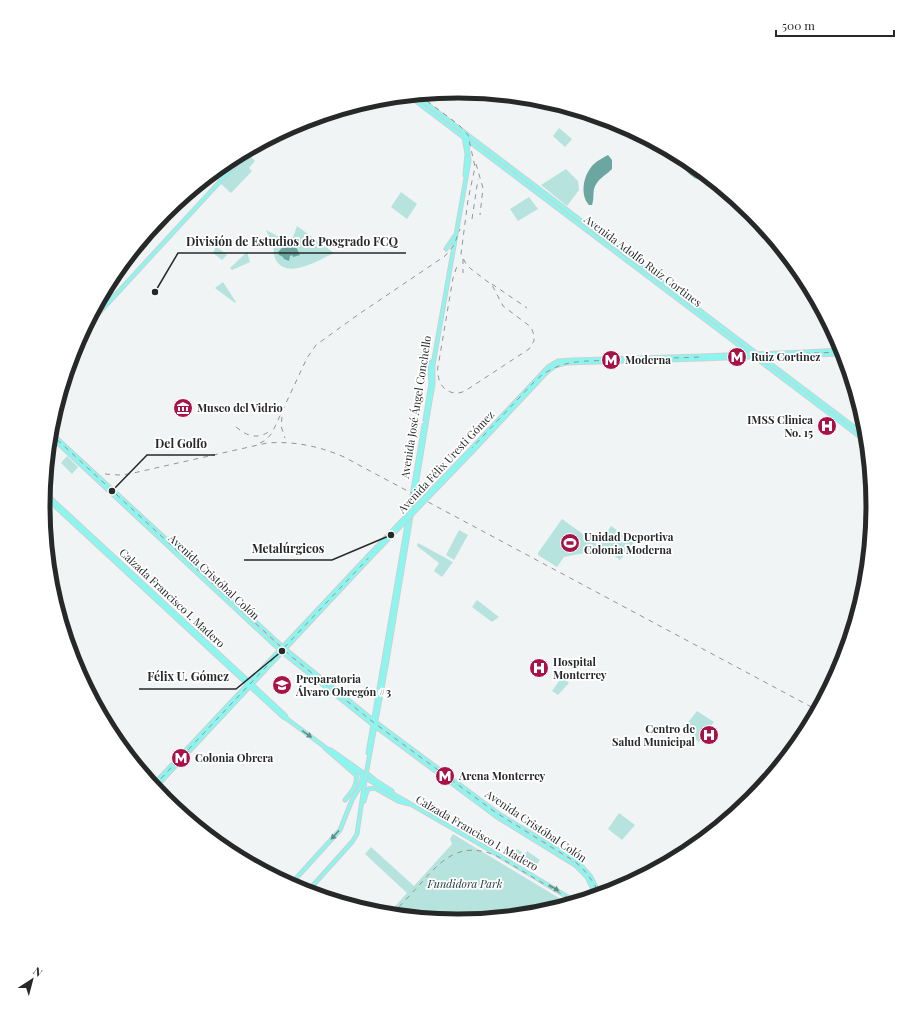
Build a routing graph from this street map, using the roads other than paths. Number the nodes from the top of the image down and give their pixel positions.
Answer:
1 (415, 100) edge
2 (421, 100) edge
3 (453, 124) junction
4 (451, 128) junction
5 (465, 135) junction
6 (485, 151) junction
7 (236, 164) edge
8 (454, 237) junction
9 (446, 249) dead end
10 (99, 313) edge
11 (835, 351) edge
12 (805, 354) junction
13 (836, 354) edge
14 (772, 357) dead end
15 (770, 364) junction
16 (859, 431) edge
17 (56, 437) edge
18 (860, 437) edge
19 (55, 441) edge
20 (50, 498) edge
21 (50, 502) edge
22 (282, 650) junction
23 (385, 662) junction
24 (250, 684) junction
25 (375, 724) junction
26 (401, 744) junction
27 (326, 748) junction
28 (421, 756) junction
29 (416, 757) junction
30 (360, 773) dead end
31 (369, 775) dead end
32 (367, 780) junction
33 (157, 781) edge
34 (159, 783) edge
35 (359, 789) junction
36 (395, 795) junction
37 (345, 800) dead end
38 (352, 800) junction
39 (362, 804) junction
40 (410, 804) junction
41 (361, 810) junction
42 (527, 835) junction
43 (539, 838) junction
44 (591, 877) junction
45 (295, 880) edge
46 (590, 883) junction
47 (312, 887) edge
48 (597, 889) edge
49 (593, 890) edge
50 (570, 898) edge

1 - 4 main road, Avenida Adolfo Ruíz Cortines
2 - 3 main road, Avenida Adolfo Ruíz Cortines
3 - 4 main road
3 - 5 main road, Avenida Adolfo Ruíz Cortines
4 - 5 main road, Avenida Adolfo Ruíz Cortines
5 - 6 main road, Avenida Adolfo Ruíz Cortines
5 - 8 main road, Avenida José Ángel Conchello
5 - 23 main road, Avenida José Ángel Conchello
6 - 15 main road, Avenida Adolfo Ruíz Cortines
6 - 18 main road, Avenida Adolfo Ruíz Cortines
7 - 10 main road
8 - 9 main road
8 - 23 main road, Avenida José Ángel Conchello
11 - 12 main road, Avenida Félix Uresti Gómez
12 - 13 main road, Avenida Félix Uresti Gómez
12 - 22 main road, Avenida Félix Uresti Gómez, bridge
14 - 15 main road
15 - 16 main road, Avenida Adolfo Ruíz Cortines
17 - 22 main road, Avenida Cristóbal Colón
19 - 22 main road, Avenida Cristóbal Colón
20 - 24 main road, Calzada Francisco I. Madero
21 - 24 main road, Calzada Francisco I. Madero
22 - 24 main road, Avenida Félix Uresti Gómez
22 - 25 main road, Avenida Cristóbal Colón
22 - 25 main road, Avenida Cristóbal Colón
23 - 25 main road, Avenida José Ángel Conchello
24 -> 27 main road, Calzada Francisco I. Madero
24 - 33 main road, Avenida Félix Uresti Gómez
24 - 34 main road, Avenida Félix Uresti Gómez
25 - 26 main road, Avenida Cristóbal Colón
25 - 26 main road
25 - 32 main road, Avenida José Ángel Conchello
25 - 35 main road, Avenida José Ángel Conchello
26 - 28 main road, Avenida Cristóbal Colón
26 - 29 main road, Avenida Cristóbal Colón
27 - 30 main road, Calzada Francisco I. Madero
27 - 35 main road
27 - 37 main road
28 - 29 main road
28 - 43 main road, Avenida Cristóbal Colón
29 - 42 main road, Avenida Cristóbal Colón
31 - 36 main road
32 - 36 main road, Calzada Francisco I. Madero
32 - 39 main road, Avenida José Ángel Conchello
35 - 38 main road, Avenida José Ángel Conchello
36 - 40 main road, Calzada Francisco I. Madero
38 - 39 main road
38 -> 45 main road, Avenida José Ángel Conchello
39 - 41 main road, Avenida José Ángel Conchello
40 - 41 main road
40 -> 50 main road, Calzada Francisco I. Madero
41 - 47 main road
42 - 43 main road
42 - 46 main road, Avenida Cristóbal Colón
43 - 44 main road, Avenida Cristóbal Colón
44 - 46 main road
44 - 48 main road, Avenida Cristóbal Colón
46 - 49 main road, Avenida Cristóbal Colón

